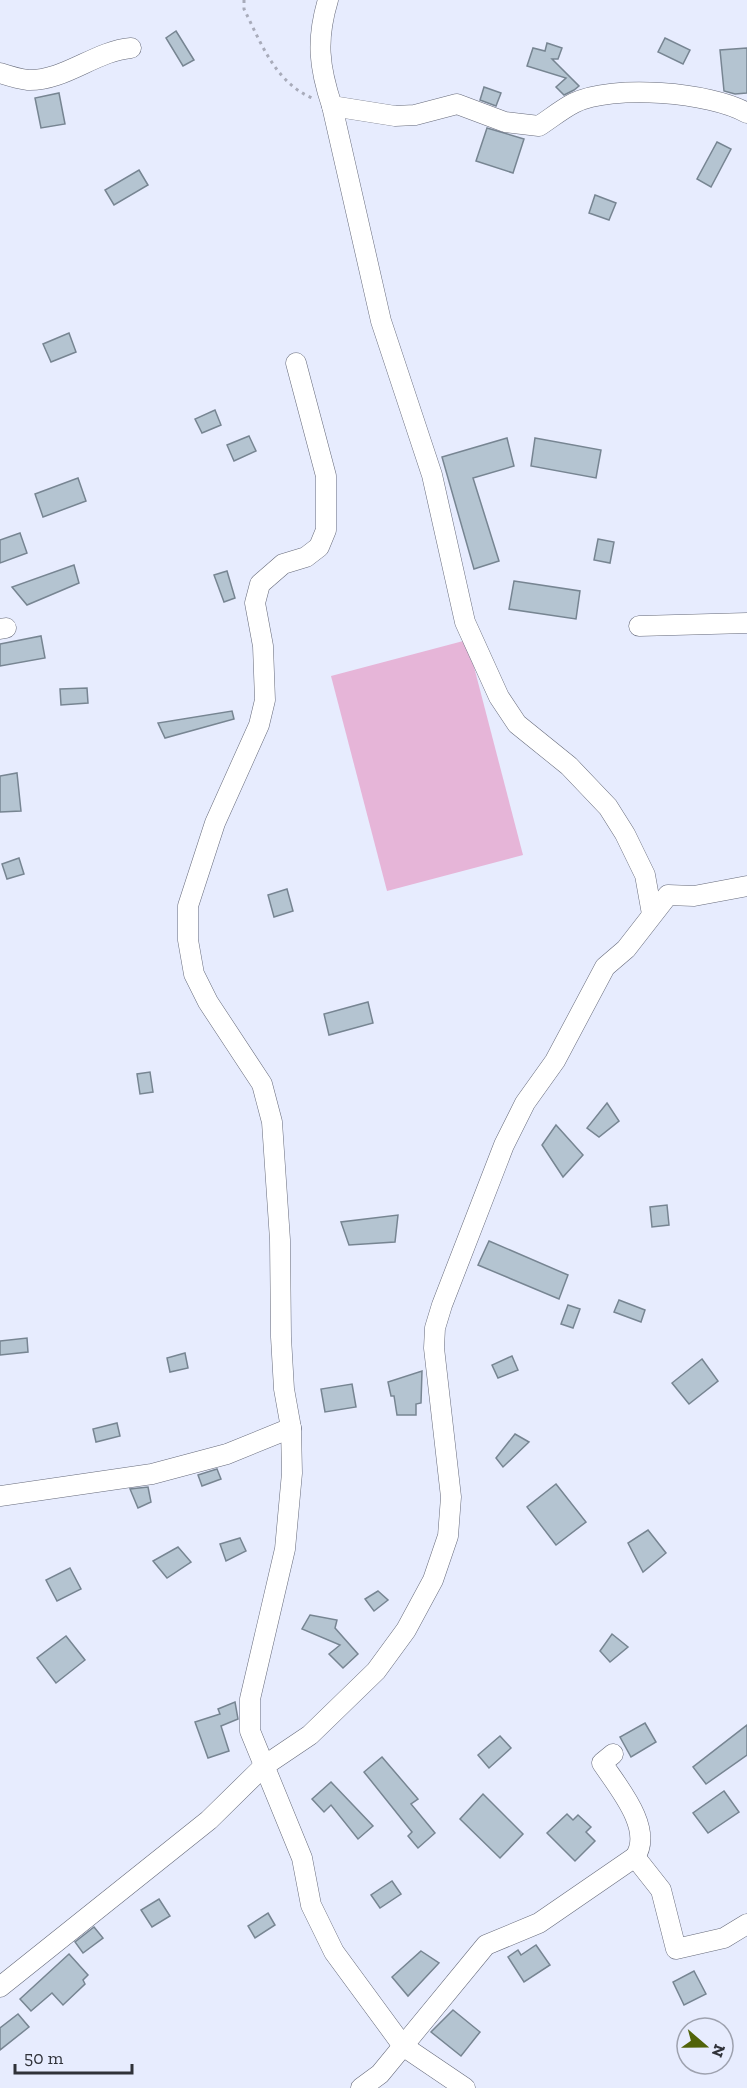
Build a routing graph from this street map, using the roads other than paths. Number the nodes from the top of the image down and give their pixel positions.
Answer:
1 (328, 0) edge
2 (131, 48) dead end
3 (0, 74) edge
4 (332, 106) junction
5 (747, 113) edge
6 (296, 363) dead end
7 (747, 623) edge
8 (639, 626) dead end
9 (747, 886) edge
10 (652, 914) junction
11 (291, 1428) junction
12 (0, 1496) edge
13 (613, 1754) dead end
14 (264, 1766) junction
15 (635, 1857) junction
16 (747, 1924) edge
17 (0, 1987) edge
18 (403, 2046) junction
19 (361, 2088) edge
20 (465, 2088) edge

1 - 4 street
2 - 3 street
4 - 5 street
4 - 10 street
6 - 11 street
7 - 8 street
9 - 10 street
10 - 14 street
11 - 12 street
11 - 14 street
13 - 15 street
14 - 17 street
14 - 18 street
15 - 16 street
15 - 18 street
18 - 19 street
18 - 20 street

